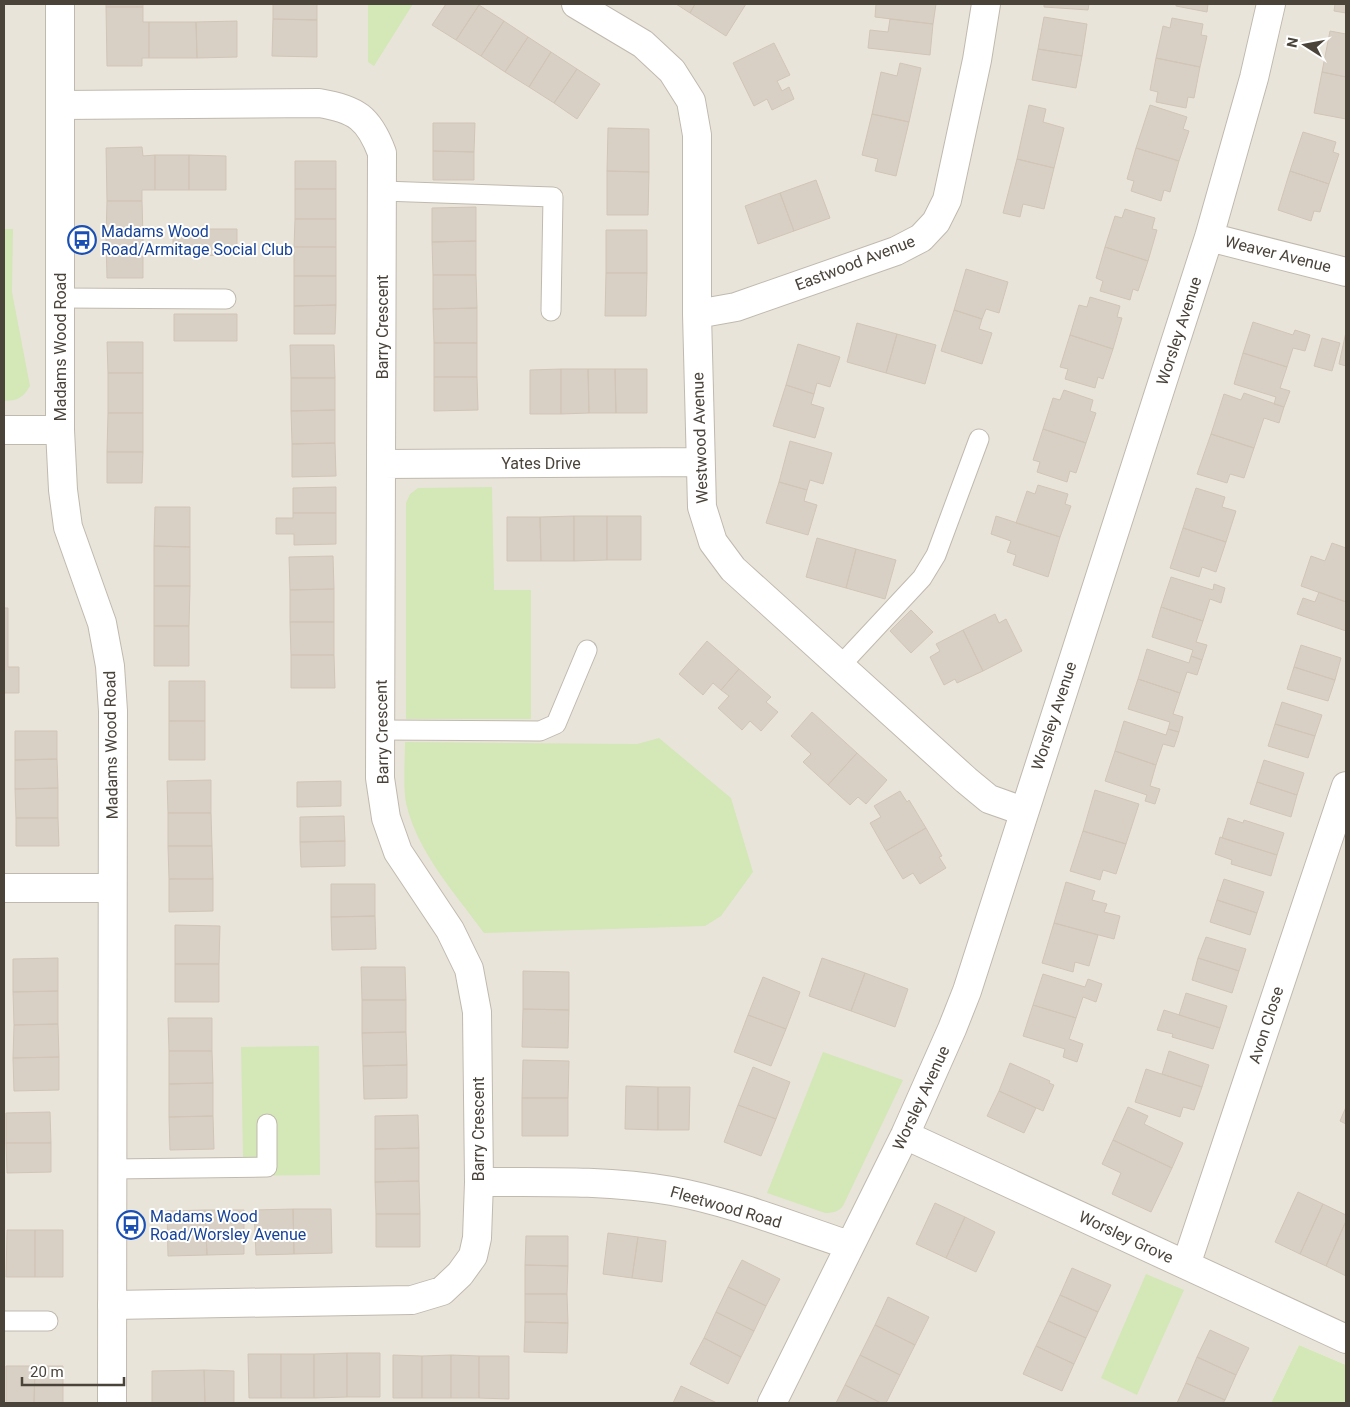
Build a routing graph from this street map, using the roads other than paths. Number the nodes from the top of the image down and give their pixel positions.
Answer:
1 (60, 4) edge
2 (576, 4) edge
3 (986, 4) edge
4 (1271, 4) edge
5 (60, 105) junction
6 (383, 191) junction
7 (1209, 237) junction
8 (1346, 272) edge
9 (60, 298) junction
10 (226, 299) dead end
11 (551, 311) dead end
12 (697, 314) junction
13 (4, 430) edge
14 (60, 430) junction
15 (980, 439) dead end
16 (700, 462) junction
17 (382, 464) junction
18 (587, 650) dead end
19 (840, 666) junction
20 (381, 730) junction
21 (1346, 786) edge
22 (1023, 811) junction
23 (4, 888) edge
24 (111, 888) junction
25 (267, 1124) dead end
26 (905, 1135) junction
27 (112, 1169) junction
28 (479, 1182) junction
29 (849, 1245) junction
30 (1186, 1265) junction
31 (112, 1305) junction
32 (4, 1321) edge
33 (48, 1321) dead end
34 (1346, 1339) edge
35 (112, 1403) edge
36 (772, 1403) edge

1 - 5 street, Madams Wood Road
2 - 12 street, Westwood Avenue
3 - 12 street, Eastwood Avenue
4 - 7 street, Worsley Avenue
5 - 6 street, Barry Crescent
5 - 9 street, Madams Wood Road
6 - 11 lane
6 - 17 street, Barry Crescent
7 - 8 street, Weaver Avenue
7 - 22 street, Worsley Avenue
9 - 10 lane
9 - 14 street, Madams Wood Road
12 - 16 street, Westwood Avenue
13 - 14 street
14 - 24 street, Madams Wood Road
15 - 19 lane
16 - 17 street, Yates Drive
16 - 19 street, Westwood Avenue
17 - 20 street, Barry Crescent
18 - 20 lane
19 - 22 street, Westwood Avenue
20 - 28 street, Barry Crescent
21 - 30 street, Avon Close
22 - 26 street, Worsley Avenue
23 - 24 street
24 - 27 street, Madams Wood Road
25 - 27 lane
26 - 29 street, Worsley Avenue
26 - 30 street, Worsley Grove
27 - 31 street, Madams Wood Road
28 - 29 street, Fleetwood Road
28 - 31 street, Barry Crescent
29 - 36 street, Worsley Avenue
30 - 34 street, Worsley Grove
31 - 35 street, Madams Wood Road
32 - 33 lane

